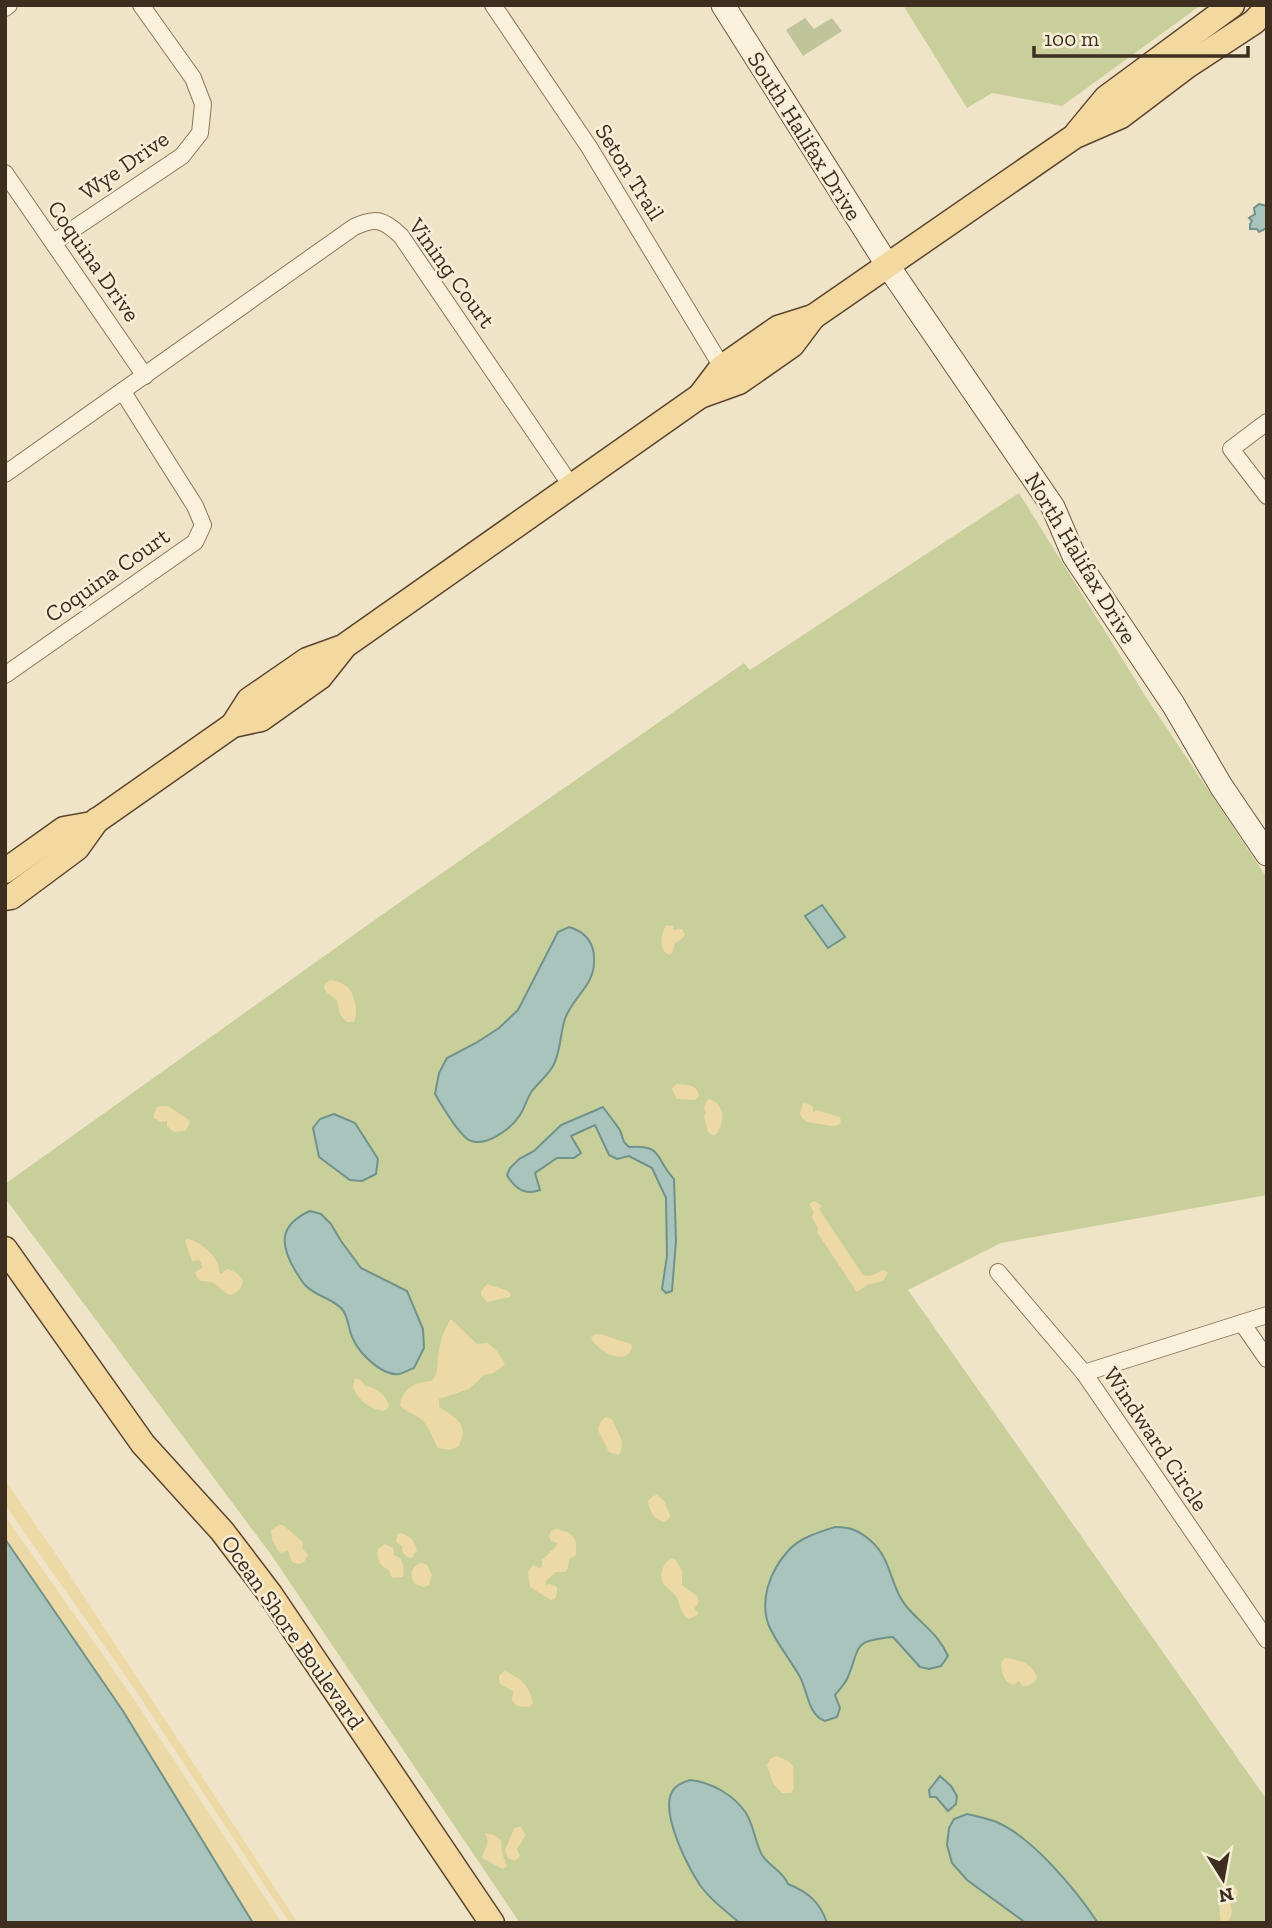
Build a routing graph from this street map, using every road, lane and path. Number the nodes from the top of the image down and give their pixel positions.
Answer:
1 (141, 5) edge
2 (493, 5) edge
3 (723, 5) edge
4 (1232, 5) edge
5 (1240, 5) edge
6 (1267, 8) edge
7 (1188, 66) junction
8 (1075, 136) junction
9 (5, 173) edge
10 (54, 242) junction
11 (888, 266) junction
12 (813, 317) junction
13 (722, 367) junction
14 (145, 376) junction
15 (123, 392) junction
16 (700, 396) junction
17 (1267, 422) edge
18 (5, 474) edge
19 (572, 487) junction
20 (1267, 496) edge
21 (5, 675) edge
22 (97, 820) junction
23 (1267, 854) edge
24 (5, 871) edge
25 (5, 898) edge
26 (5, 1249) edge
27 (998, 1272) dead end
28 (1267, 1315) edge
29 (1242, 1323) junction
30 (1267, 1359) edge
31 (1083, 1373) junction
32 (1267, 1640) edge
33 (492, 1923) edge

1 - 10 street, Wye Drive
2 - 13 street, Seton Trail
3 - 11 street, South Halifax Drive
4 - 8 main road
5 - 7 main road
6 - 7 main road
7 - 8 main road
8 - 11 main road
9 - 10 street, Coquina Drive
10 - 14 street, Coquina Drive
11 - 12 main road
11 - 23 street, North Halifax Drive
12 - 13 main road
12 - 16 main road
13 - 16 main road
14 - 15 street
14 - 19 street, Vining Court
15 - 18 street
15 - 21 street, Coquina Court
16 - 19 main road
17 - 20 street
19 - 22 main road
22 - 24 main road
22 - 25 main road
26 - 33 main road, Ocean Shore Boulevard
27 - 31 street, Windward Circle
28 - 29 street
29 - 30 street
29 - 31 street
31 - 32 street, Windward Circle

